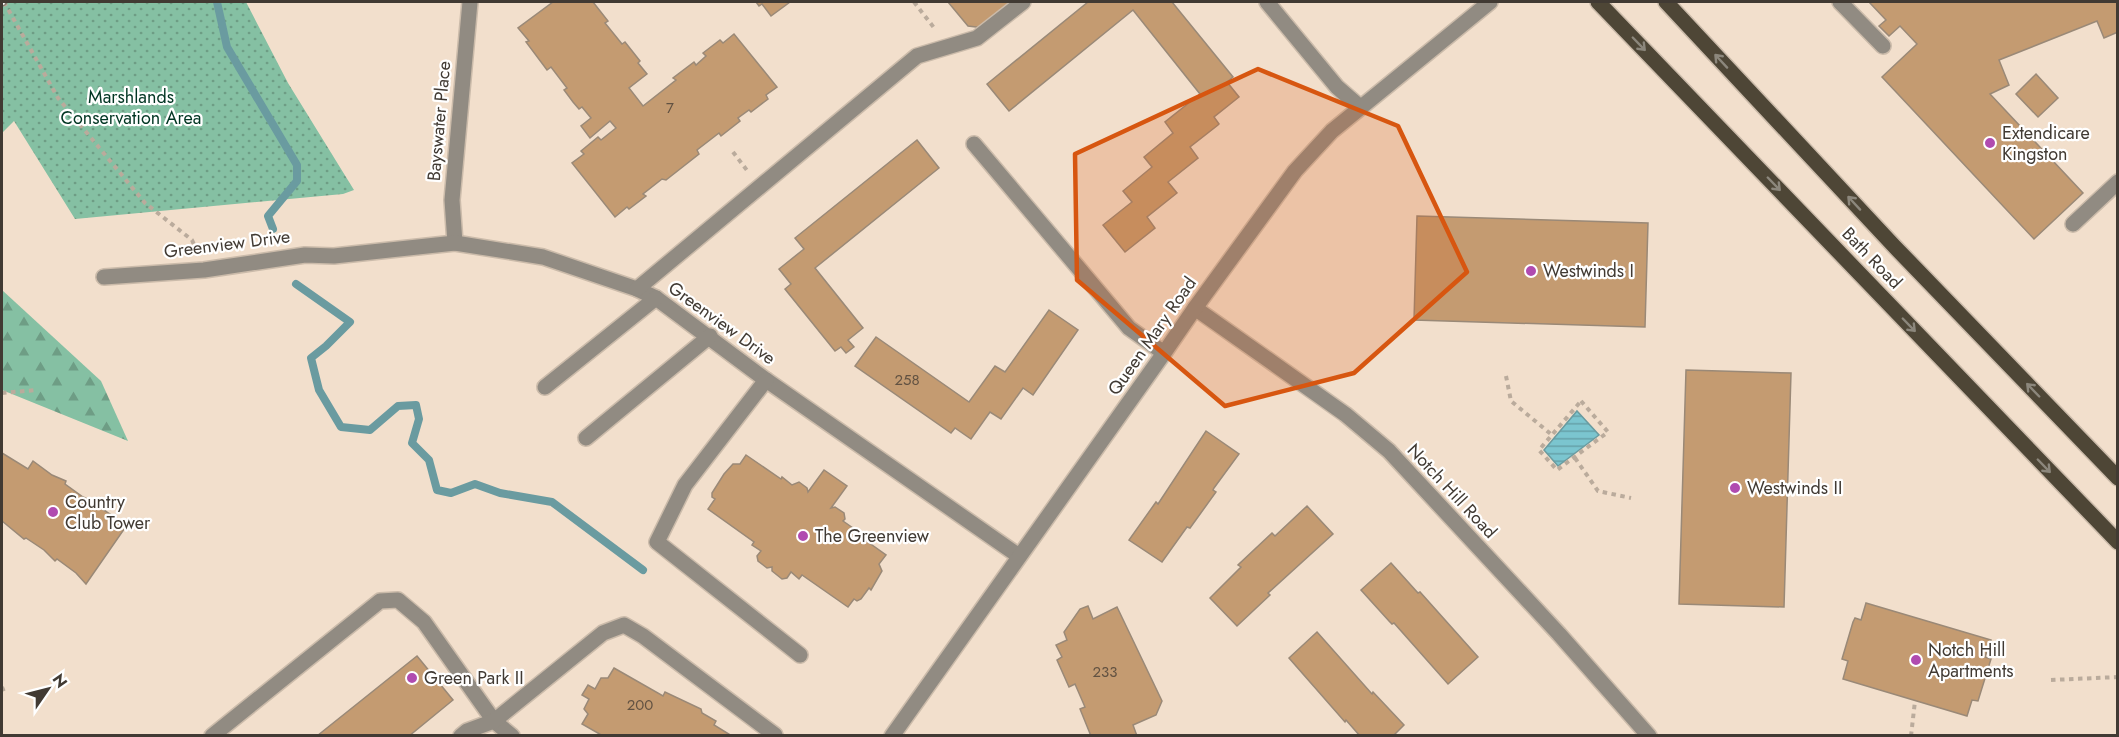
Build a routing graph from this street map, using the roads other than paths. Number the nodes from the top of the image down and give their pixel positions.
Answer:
1 (470, 2) edge
2 (1023, 2) edge
3 (1267, 2) edge
4 (1490, 2) edge
5 (1598, 2) edge
6 (1666, 2) edge
7 (1840, 2) edge
8 (1883, 46) dead end
9 (1360, 106) junction
10 (974, 144) dead end
11 (2118, 182) edge
12 (2073, 224) dead end
13 (455, 243) junction
14 (104, 277) dead end
15 (637, 289) junction
16 (656, 298) junction
17 (1195, 308) junction
18 (710, 336) junction
19 (1164, 354) junction
20 (766, 380) junction
21 (545, 387) dead end
22 (586, 438) dead end
23 (2115, 473) edge
24 (2118, 542) edge
25 (1019, 556) junction
26 (800, 656) dead end
27 (494, 721) junction
28 (212, 735) edge
29 (461, 735) edge
30 (512, 735) edge
31 (775, 735) edge
32 (892, 735) edge
33 (1649, 735) edge

1 - 13 street, Bayswater Place
2 - 15 street
3 - 9 street
4 - 9 street, Queen Mary Road
5 -> 24 main road, Bath Road
23 -> 6 main road, Bath Road
7 - 8 street
9 - 17 street, Queen Mary Road
10 - 19 street
11 - 12 street
13 - 14 street, Greenview Drive
13 - 15 street, Greenview Drive
15 - 16 street, Greenview Drive
16 - 18 street, Greenview Drive
16 - 21 street
17 - 19 street, Queen Mary Road
17 - 33 street, Notch Hill Road
18 - 20 street, Greenview Drive
18 - 22 street
19 - 25 street, Queen Mary Road
20 - 25 street, Greenview Drive
20 - 26 street
25 - 32 street, Queen Mary Road
27 - 28 street
27 - 29 street
27 - 30 street
27 - 31 street

